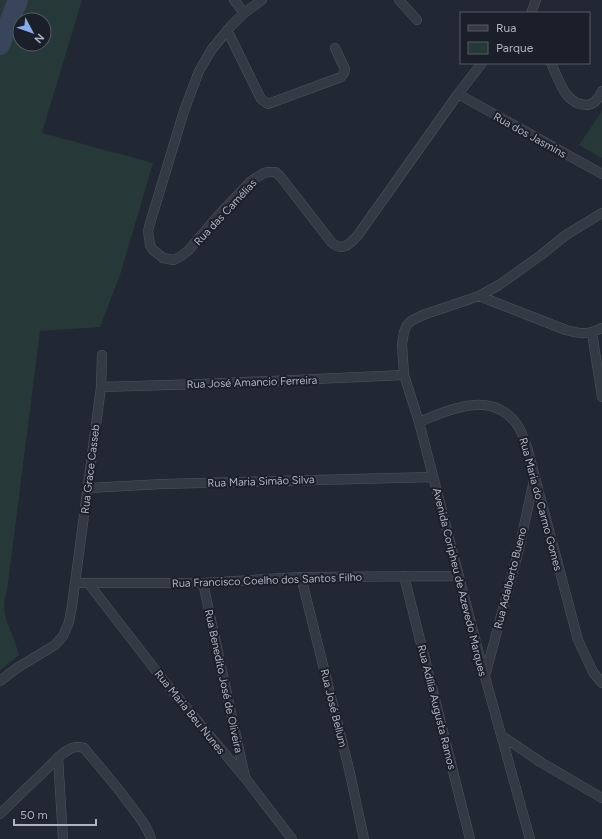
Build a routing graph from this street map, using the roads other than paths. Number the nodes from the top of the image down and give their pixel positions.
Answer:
1 (234, 0) edge
2 (262, 0) edge
3 (399, 0) edge
4 (536, 0) edge
5 (531, 12) edge
6 (244, 13) junction
7 (417, 20) dead end
8 (227, 30) junction
9 (335, 48) dead end
10 (481, 64) edge
11 (552, 64) edge
12 (602, 91) edge
13 (458, 94) junction
14 (602, 174) edge
15 (602, 213) edge
16 (479, 296) junction
17 (602, 328) edge
18 (592, 333) junction
19 (102, 355) dead end
20 (404, 375) junction
21 (101, 387) junction
22 (602, 397) edge
23 (419, 422) junction
24 (433, 477) junction
25 (534, 478) junction
26 (89, 488) junction
27 (404, 576) junction
28 (459, 576) junction
29 (300, 577) junction
30 (75, 583) junction
31 (203, 583) junction
32 (89, 584) junction
33 (485, 677) junction
34 (0, 681) edge
35 (602, 683) edge
36 (502, 736) junction
37 (58, 757) junction
38 (246, 779) junction
39 (602, 798) edge
40 (0, 814) edge
41 (63, 839) edge
42 (151, 839) edge
43 (292, 839) edge
44 (364, 839) edge
45 (470, 839) edge
46 (530, 839) edge

1 - 6 street
2 - 6 street, Rua das Camélias
3 - 7 street
4 - 5 street
6 - 8 street, Rua das Camélias
8 - 9 street
8 - 13 street, Rua das Camélias
10 - 13 street, Rua das Camélias
11 - 12 street
13 - 14 street, Rua dos Jasmins
15 - 16 street
16 - 18 street
16 - 20 street, Avenida Coripheu de Azevedo Marques
17 - 18 street
18 - 22 street
19 - 21 street, Rua Grace Casseb
20 - 21 street, Rua José Amancio Ferreira
20 - 23 street, Avenida Coripheu de Azevedo Marques
21 - 26 street, Rua Grace Casseb
23 - 24 street, Avenida Coripheu de Azevedo Marques
23 - 25 street, Rua Maria do Carmo Gomes
24 - 26 street, Rua Maria Simão Silva
24 - 28 street, Avenida Coripheu de Azevedo Marques
25 - 33 street, Rua Adalberto Bueno
25 - 35 street, Rua Maria do Carmo Gomes
26 - 30 street, Rua Grace Casseb
27 - 28 street, Rua Francisco Coelho dos Santos Filho
27 - 29 street, Rua Francisco Coelho dos Santos Filho
27 - 45 street, Rua Adília Augusta Ramos
28 - 33 street, Avenida Coripheu de Azevedo Marques
29 - 31 street, Rua Francisco Coelho dos Santos Filho
29 - 44 street, Rua José Bellum
30 - 32 street, Rua Francisco Coelho dos Santos Filho
30 - 34 street, Rua Grace Casseb
31 - 32 street, Rua Francisco Coelho dos Santos Filho
31 - 38 street, Rua Benedito José de Oliveira
32 - 38 street, Rua Maria Beu Nunes
33 - 36 street, Avenida Coripheu de Azevedo Marques
36 - 39 street
36 - 46 street, Avenida Coripheu de Azevedo Marques
37 - 40 street
37 - 41 street
37 - 42 street
38 - 43 street, Rua Maria Beu Nunes

